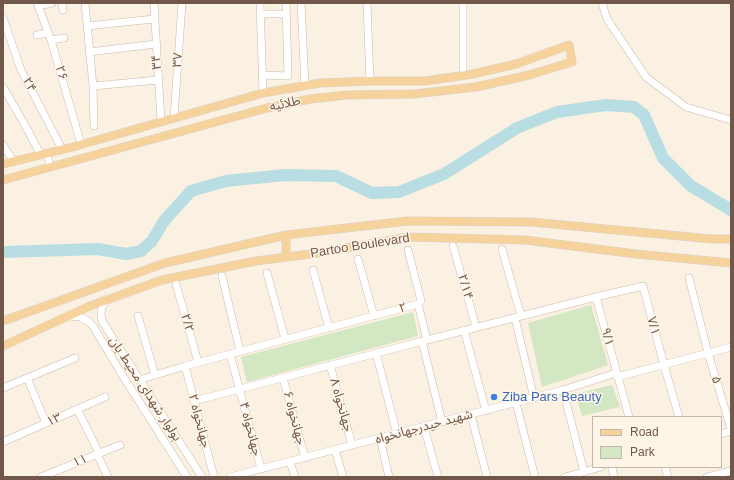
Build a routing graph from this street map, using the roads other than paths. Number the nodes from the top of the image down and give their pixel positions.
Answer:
1 (52, 3) edge
2 (85, 3) edge
3 (154, 3) edge
4 (182, 3) edge
5 (260, 3) edge
6 (286, 3) edge
7 (300, 3) edge
8 (367, 3) edge
9 (463, 3) edge
10 (602, 3) edge
11 (38, 5) edge
12 (260, 14) junction
13 (286, 14) junction
14 (3, 18) edge
15 (154, 19) junction
16 (87, 26) junction
17 (37, 35) dead end
18 (50, 37) junction
19 (64, 38) dead end
20 (156, 44) junction
21 (90, 52) junction
22 (463, 69) dead end
23 (262, 75) junction
24 (158, 80) junction
25 (370, 81) junction
26 (93, 86) junction
27 (305, 86) junction
28 (3, 87) edge
29 (263, 93) junction
30 (174, 118) junction
31 (731, 120) edge
32 (160, 121) junction
33 (94, 126) dead end
34 (81, 144) junction
35 (3, 145) edge
36 (62, 149) junction
37 (44, 154) junction
38 (14, 162) junction
39 (3, 164) edge
40 (50, 167) junction
41 (3, 180) edge
42 (286, 235) junction
43 (731, 239) edge
44 (453, 246) dead end
45 (502, 249) dead end
46 (408, 250) dead end
47 (286, 257) junction
48 (358, 259) dead end
49 (731, 263) edge
50 (313, 270) dead end
51 (267, 273) dead end
52 (222, 276) dead end
53 (689, 278) dead end
54 (176, 284) dead end
55 (596, 297) junction
56 (107, 299) junction
57 (418, 304) junction
58 (68, 316) junction
59 (138, 316) dead end
60 (374, 316) junction
61 (518, 317) junction
62 (101, 318) junction
63 (3, 321) edge
64 (92, 324) junction
65 (476, 327) junction
66 (329, 328) junction
67 (464, 330) junction
68 (285, 340) junction
69 (424, 340) junction
70 (3, 346) edge
71 (731, 347) edge
72 (240, 351) junction
73 (376, 353) junction
74 (708, 353) junction
75 (230, 354) junction
76 (75, 358) dead end
77 (198, 362) junction
78 (330, 365) junction
79 (664, 365) junction
80 (185, 366) junction
81 (155, 375) junction
82 (617, 375) junction
83 (27, 378) junction
84 (283, 378) junction
85 (139, 380) junction
86 (3, 388) edge
87 (239, 389) junction
88 (563, 390) junction
89 (105, 397) dead end
90 (534, 398) junction
91 (194, 401) junction
92 (516, 403) junction
93 (77, 410) junction
94 (486, 411) junction
95 (470, 415) junction
96 (629, 416) edge
97 (679, 416) edge
98 (442, 422) junction
99 (46, 423) junction
100 (424, 427) junction
101 (731, 430) edge
102 (397, 434) junction
103 (380, 438) junction
104 (3, 442) edge
105 (120, 445) dead end
106 (352, 445) junction
107 (336, 450) junction
108 (98, 454) junction
109 (304, 458) junction
110 (290, 462) junction
111 (598, 468) edge
112 (261, 469) junction
113 (731, 471) edge
114 (584, 472) junction
115 (712, 476) edge
116 (41, 477) edge
117 (108, 477) edge
118 (187, 477) edge
119 (202, 477) edge
120 (214, 477) edge
121 (230, 477) edge
122 (295, 477) edge
123 (343, 477) edge
124 (389, 477) edge
125 (438, 477) edge
126 (487, 477) edge
127 (535, 477) edge
128 (565, 477) edge

1 - 11 street
2 - 16 street
3 - 15 street, ۳۴
4 - 30 street, ۳۷
5 - 12 street
6 - 13 street
7 - 27 street
8 - 25 street
9 - 22 street
10 - 31 street
11 - 18 street, ۲۶
12 - 13 street
12 - 23 street
13 - 23 street
14 - 36 street, ۲۴
15 - 16 street
15 - 20 street, ۳۴
16 - 21 street
17 - 18 street
18 - 19 street
18 - 34 street, ۲۶
20 - 21 street
20 - 24 street, ۳۴
21 - 26 street
23 - 29 street
24 - 26 street
24 - 32 street, ۳۴
25 - 27 main road, طلائیه
25 - 40 main road, طلائیه
26 - 33 street
27 - 29 main road, طلائیه
28 - 37 street
29 - 30 main road, طلائیه
30 - 32 main road, طلائیه
32 - 34 main road, طلائیه
34 - 36 main road, طلائیه
35 - 38 street
36 - 37 main road, طلائیه
37 - 38 main road, طلائیه
37 - 40 street
38 - 39 main road, طلائیه
40 - 41 main road, طلائیه
42 - 43 main road, Partoo Boulevard
42 - 47 main road
42 - 63 main road, Partoo Boulevard
44 - 65 street, ۲/۱۴
45 - 61 street
46 - 57 street
47 - 49 main road, Partoo Boulevard
47 - 56 main road, Partoo Boulevard
48 - 60 street
50 - 66 street
51 - 68 street
52 - 72 street
53 - 74 street, ۵
54 - 77 street, ۲/۲
55 - 61 street
55 - 79 street, ۷/۱
55 - 82 street, ۹/۱
56 - 58 main road, Partoo Boulevard
56 - 62 street
57 - 60 street, ۲
57 - 69 street, ۲
58 - 64 street
58 - 70 main road, Partoo Boulevard
59 - 81 street
60 - 66 street, ۲
61 - 65 street
61 - 90 street
62 - 64 street
62 - 85 street, بولوار شهدای محیط بان
64 - 118 street, بولوار شهدای محیط بان
65 - 67 street
66 - 68 street, ۲
67 - 69 street
67 - 94 street
68 - 72 street, ۲
69 - 73 street
69 - 98 street, ۲
71 - 74 street, شهید حیدرجهانخواه
72 - 75 street, ۲
73 - 78 street
73 - 102 street
74 - 79 street, شهید حیدرجهانخواه
74 - 101 street, ۵
75 - 77 street, ۲
75 - 87 street, جهانخواه ۴
76 - 83 street
77 - 80 street, ۲
78 - 84 street
78 - 106 street, جهانخواه ۸
79 - 82 street, شهید حیدرجهانخواه
79 - 97 street, ۷/۱
80 - 81 street, ۲
80 - 91 street, جهانخواه ۲
81 - 85 street, ۲
82 - 88 street, شهید حیدرجهانخواه
82 - 96 street, ۹/۱
83 - 86 street
83 - 99 street
84 - 87 street
84 - 109 street, جهانخواه ۶
85 - 119 street, بولوار شهدای محیط بان
87 - 91 street
87 - 112 street, جهانخواه ۴
88 - 90 street, شهید حیدرجهانخواه
88 - 114 street
89 - 93 street, ۱۳
90 - 92 street, شهید حیدرجهانخواه
91 - 120 street, جهانخواه ۲
92 - 94 street, شهید حیدرجهانخواه
92 - 127 street
93 - 99 street, ۱۳
93 - 108 street
94 - 95 street, شهید حیدرجهانخواه
95 - 98 street, شهید حیدرجهانخواه
95 - 126 street
98 - 100 street, شهید حیدرجهانخواه
99 - 104 street, ۱۳
100 - 102 street, شهید حیدرجهانخواه
100 - 125 street
102 - 103 street, شهید حیدرجهانخواه
103 - 106 street, شهید حیدرجهانخواه
103 - 124 street
105 - 108 street, ۱۱
106 - 107 street, شهید حیدرجهانخواه
107 - 109 street, شهید حیدرجهانخواه
107 - 123 street
108 - 116 street, ۱۱
108 - 117 street
109 - 110 street, شهید حیدرجهانخواه
110 - 112 street, شهید حیدرجهانخواه
110 - 122 street
111 - 114 street
112 - 121 street, شهید حیدرجهانخواه
113 - 115 street
114 - 128 street

